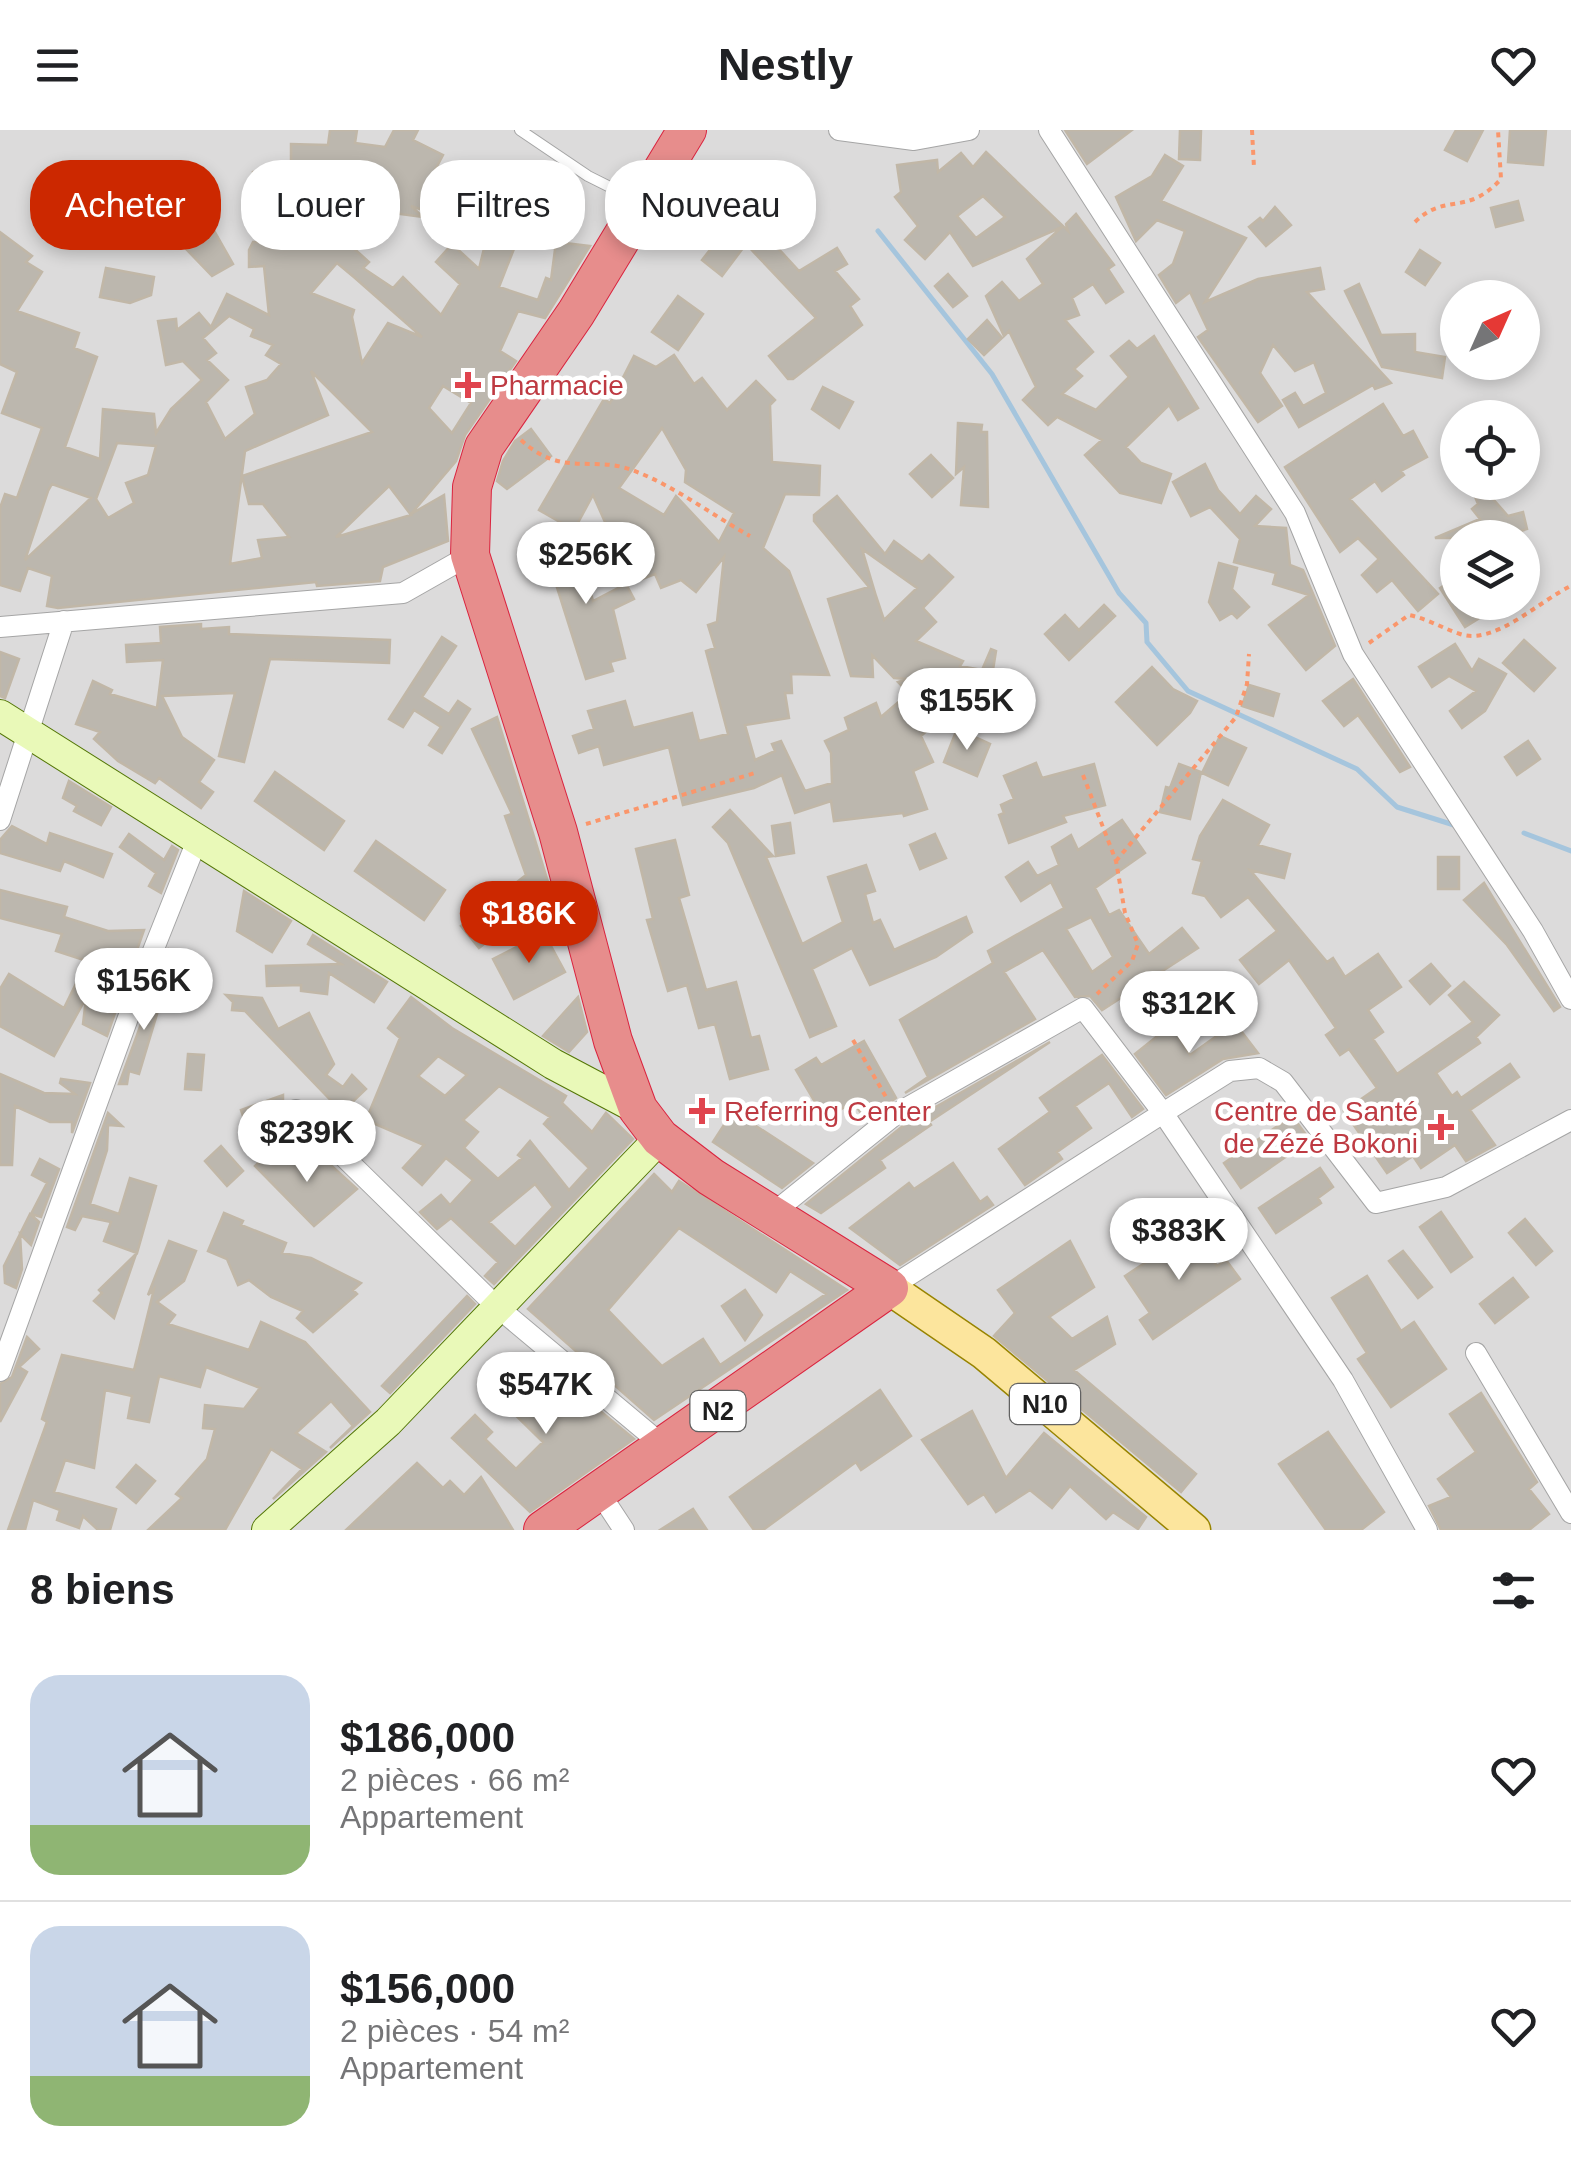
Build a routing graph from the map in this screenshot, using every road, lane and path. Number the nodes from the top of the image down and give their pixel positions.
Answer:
1 (520, 130) edge
2 (687, 130) edge
3 (839, 130) edge
4 (970, 130) edge
5 (1049, 130) edge
6 (1252, 130) edge
7 (1498, 130) edge
8 (670, 160) edge
9 (1254, 168) dead end
10 (605, 184) edge
11 (1415, 222) dead end
12 (616, 250) edge
13 (500, 420) junction
14 (750, 536) dead end
15 (470, 555) junction
16 (1571, 586) edge
17 (64, 621) junction
18 (0, 627) edge
19 (1249, 654) dead end
20 (1353, 654) junction
21 (0, 715) edge
22 (28, 732) junction
23 (755, 774) dead end
24 (1083, 775) dead end
25 (0, 820) edge
26 (558, 832) junction
27 (198, 838) junction
28 (1116, 861) junction
29 (1571, 999) edge
30 (1083, 1008) junction
31 (853, 1040) dead end
32 (296, 1110) dead end
33 (896, 1114) junction
34 (1164, 1114) junction
35 (1571, 1120) edge
36 (649, 1123) junction
37 (773, 1213) junction
38 (889, 1288) junction
39 (496, 1305) junction
40 (1476, 1353) dead end
41 (0, 1372) edge
42 (666, 1448) junction
43 (599, 1492) junction
44 (1571, 1513) edge
45 (280, 1525) edge
46 (543, 1530) edge
47 (624, 1530) edge
48 (1194, 1530) edge
49 (1428, 1530) edge

1 - 10 lane
2 - 8 highway
3 - 4 street
5 - 20 street
6 - 9 path
7 - 11 path
12 - 13 highway
13 - 14 path
13 - 15 highway
15 - 17 street
15 - 26 highway
16 - 20 path
17 - 18 street
17 - 22 street
19 - 28 path
20 - 29 street
21 - 22 main road
22 - 25 street
22 - 27 main road
23 - 26 path
24 - 28 path
26 - 36 highway
27 - 36 main road
27 - 41 street
28 - 30 path
30 - 33 street
30 - 34 street
31 - 33 path
32 - 39 street
33 - 37 street
34 - 35 street
34 - 38 street
34 - 49 street
36 - 37 highway
36 - 39 main road
37 - 38 highway
38 - 42 highway, N2
38 - 48 main road, N10
39 - 42 street
39 - 45 main road
40 - 44 street
42 - 43 highway, N2
43 - 46 highway, N2
43 - 47 street

